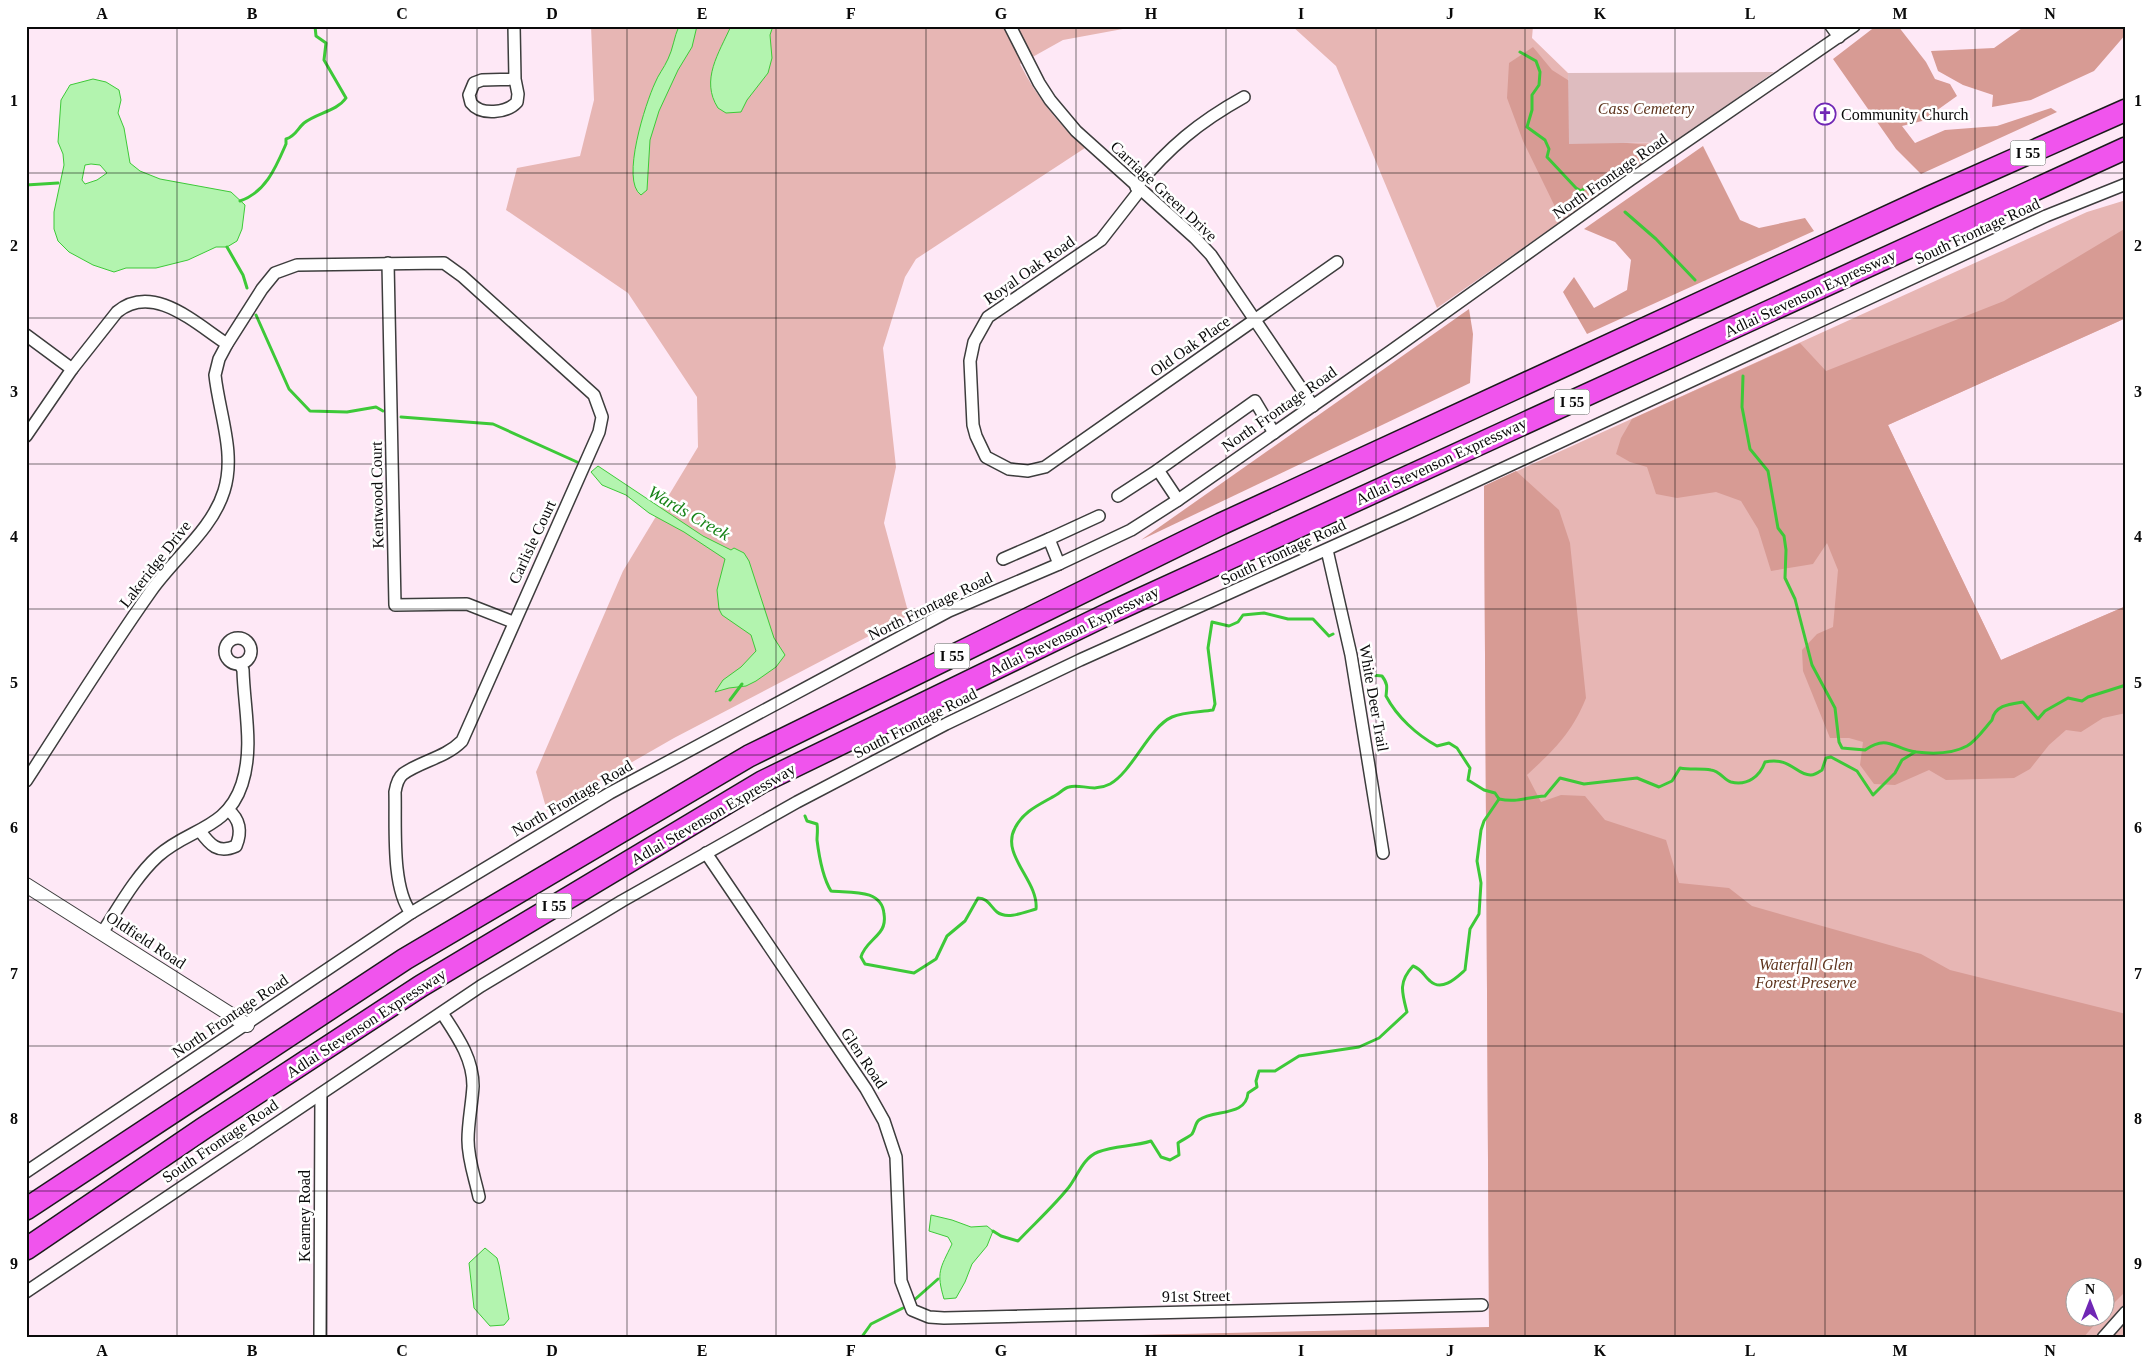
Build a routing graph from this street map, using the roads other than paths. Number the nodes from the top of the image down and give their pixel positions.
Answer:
1 (514, 26) edge
2 (1010, 26) edge
3 (1831, 26) edge
4 (1854, 26) edge
5 (1839, 37) junction
6 (515, 79) dead end
7 (1244, 97) dead end
8 (2126, 98) edge
9 (2126, 110) edge
10 (2063, 138) junction
11 (2126, 148) edge
12 (2126, 162) edge
13 (2126, 184) edge
14 (1138, 188) junction
15 (2033, 190) junction
16 (1337, 262) dead end
17 (388, 263) junction
18 (1255, 319) junction
19 (26, 335) edge
20 (227, 344) junction
21 (72, 370) junction
22 (1313, 406) junction
23 (1274, 433) junction
24 (26, 436) edge
25 (1063, 456) joint
26 (1158, 470) junction
27 (1118, 496) dead end
28 (1178, 500) junction
29 (1099, 516) dead end
30 (1049, 539) junction
31 (1327, 550) junction
32 (1004, 559) dead end
33 (1059, 564) junction
34 (513, 622) junction
35 (240, 664) dead end
36 (26, 782) edge
37 (228, 810) junction
38 (200, 831) junction
39 (706, 853) junction
40 (1383, 853) dead end
41 (26, 885) edge
42 (411, 913) junction
43 (102, 933) junction
44 (442, 1013) junction
45 (247, 1025) junction
46 (321, 1094) junction
47 (26, 1172) edge
48 (479, 1197) dead end
49 (26, 1210) edge
50 (26, 1249) edge
51 (26, 1292) edge
52 (1482, 1305) dead end
53 (912, 1310) joint
54 (2126, 1312) edge
55 (320, 1338) edge
56 (2103, 1338) edge

1 - 6 street
2 - 14 street, Carriage Green Drive
3 - 5 street
4 - 5 street, North Frontage Road
5 - 22 street, North Frontage Road
7 - 14 street, Royal Oak Road
8 - 10 highway
9 - 10 highway, Adlai Stevenson Expressway / I 55
10 - 49 highway, Adlai Stevenson Expressway / I 55
11 - 15 highway, Adlai Stevenson Expressway / I 55
12 - 15 highway
13 - 31 street, South Frontage Road
14 - 18 street, Carriage Green Drive
14 - 25 street, Royal Oak Road
15 - 50 highway, Adlai Stevenson Expressway / I 55
16 - 18 street, Old Oak Place
17 - 20 street, Carlisle Court
17 - 34 street, Kentwood Court
17 - 34 street, Carlisle Court
18 - 22 street, Carriage Green Drive
18 - 25 street, Old Oak Place
19 - 21 street
20 - 21 street
20 - 36 street, Lakeridge Drive
21 - 24 street
22 - 23 street, North Frontage Road
23 - 26 street
23 - 28 street, North Frontage Road
26 - 27 street
26 - 28 street
28 - 33 street, North Frontage Road
29 - 30 street
30 - 32 street
30 - 33 street
31 - 39 street, South Frontage Road
31 - 40 street, White Deer Trail
33 - 42 street, North Frontage Road
34 - 42 street, Carlisle Court
35 - 37 street
37 - 38 street
37 - 38 street
38 - 43 street
39 - 44 street, South Frontage Road
39 - 53 street, Glen Road
41 - 43 street, Oldfield Road
42 - 45 street, North Frontage Road
43 - 45 street, Oldfield Road
44 - 46 street, South Frontage Road
44 - 48 street
45 - 47 street, North Frontage Road
46 - 51 street, South Frontage Road
46 - 55 street, Kearney Road
52 - 53 street, 91st Street
54 - 56 street

